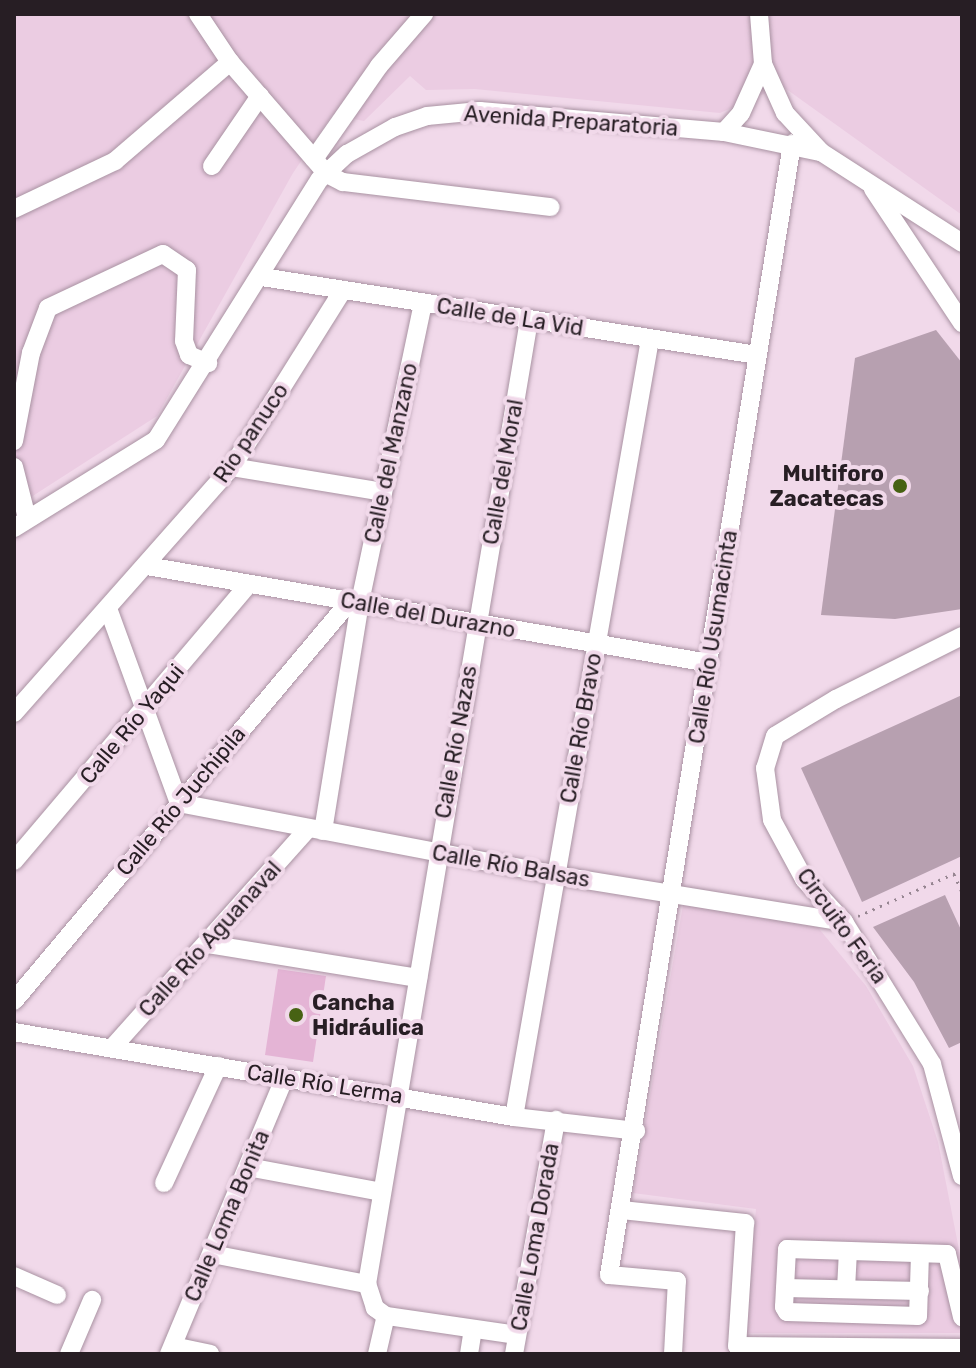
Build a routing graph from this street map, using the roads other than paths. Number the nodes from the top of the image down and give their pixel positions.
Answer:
1 (198, 14) edge
2 (424, 14) edge
3 (759, 14) edge
4 (230, 62) junction
5 (763, 64) junction
6 (260, 96) junction
7 (724, 132) junction
8 (792, 144) junction
9 (821, 152) junction
10 (314, 159) junction
11 (212, 166) dead end
12 (327, 174) junction
13 (869, 183) junction
14 (551, 207) dead end
15 (14, 209) edge
16 (962, 243) edge
17 (262, 277) junction
18 (343, 290) junction
19 (423, 303) junction
20 (529, 320) junction
21 (962, 323) edge
22 (650, 339) junction
23 (23, 352) edge
24 (757, 355) junction
25 (208, 363) junction
26 (14, 441) edge
27 (14, 467) edge
28 (232, 467) junction
29 (383, 492) junction
30 (20, 523) edge
31 (147, 566) junction
32 (248, 585) junction
33 (355, 602) junction
34 (109, 611) junction
35 (477, 624) junction
36 (962, 636) edge
37 (595, 644) junction
38 (709, 663) junction
39 (144, 711) junction
40 (14, 713) edge
41 (179, 803) junction
42 (316, 830) junction
43 (436, 853) junction
44 (14, 861) edge
45 (555, 875) junction
46 (673, 894) junction
47 (844, 922) junction
48 (208, 944) junction
49 (418, 978) junction
50 (14, 1001) edge
51 (14, 1032) edge
52 (112, 1048) junction
53 (218, 1066) junction
54 (284, 1079) junction
55 (397, 1096) junction
56 (514, 1117) junction
57 (556, 1120) junction
58 (636, 1131) junction
59 (248, 1167) junction
60 (962, 1176) edge
61 (164, 1183) dead end
62 (382, 1192) junction
63 (621, 1210) junction
64 (848, 1251) junction
65 (212, 1254) junction
66 (920, 1254) junction
67 (14, 1276) edge
68 (367, 1284) junction
69 (785, 1288) junction
70 (846, 1289) junction
71 (920, 1291) junction
72 (57, 1295) dead end
73 (92, 1300) dead end
74 (386, 1316) junction
75 (962, 1317) edge
76 (473, 1329) junction
77 (516, 1345) edge
78 (962, 1348) edge
79 (171, 1350) edge
80 (736, 1350) edge
81 (69, 1354) edge
82 (210, 1354) edge
83 (377, 1354) edge
84 (469, 1354) edge
85 (673, 1354) edge

1 - 4 street
2 - 10 street
3 - 5 street
4 - 6 street
4 - 15 street
5 - 7 street
5 - 9 street
6 - 10 street
6 - 11 street
7 - 8 street, Avenida Preparatoria
7 - 12 street, Avenida Preparatoria
8 - 9 street, Avenida Preparatoria
8 - 24 street, Calle Río Usumacinta
9 - 13 street
10 - 12 street
12 - 14 street
12 - 17 street, Avenida Preparatoria
13 - 16 street
13 - 21 street
17 - 18 street, Calle de La Vid
17 - 25 street, Avenida Preparatoria
18 - 19 street, Calle de La Vid
18 - 28 street, Rio panuco
19 - 20 street, Calle de La Vid
19 - 29 street, Calle del Manzano
20 - 22 street, Calle de La Vid
20 - 35 street, Calle del Moral
22 - 24 street, Calle de La Vid
22 - 37 street, Calle Río Bravo
23 - 25 street
23 - 26 street
24 - 38 street, Calle Río Usumacinta
25 - 30 street, Avenida Preparatoria
27 - 30 street
28 - 29 street
28 - 31 street, Rio panuco
29 - 33 street, Calle del Manzano
31 - 32 street, Calle del Durazno
31 - 34 street, Rio panuco
32 - 33 street, Calle del Durazno
32 - 39 street, Calle Río Yaqui
33 - 35 street, Calle del Durazno
33 - 41 street, Calle Río Juchipila
33 - 42 street
34 - 39 street
34 - 40 street, Rio panuco
35 - 37 street, Calle del Durazno
35 - 43 street, Calle Río Nazas
36 - 47 street, Circuito Feria
37 - 38 street, Calle del Durazno
37 - 45 street, Calle Río Bravo
38 - 46 street, Calle Río Usumacinta
39 - 41 street
39 - 44 street, Calle Río Yaqui
41 - 42 street, Calle Río Balsas
41 - 50 street, Calle Río Juchipila
42 - 43 street, Calle Río Balsas
42 - 48 street, Calle Río Aguanaval
43 - 45 street, Calle Río Balsas
43 - 49 street, Calle Río Nazas
45 - 46 street, Calle Río Balsas
45 - 56 street, Calle Río Bravo
46 - 47 street, Calle Río Balsas
46 - 58 street, Calle Río Usumacinta
47 - 60 street, Circuito Feria
48 - 49 street
48 - 52 street, Calle Río Aguanaval
49 - 55 street, Calle Río Nazas
51 - 52 street, Calle Río Lerma
52 - 53 street, Calle Río Lerma
53 - 54 street, Calle Río Lerma
53 - 61 street
54 - 55 street, Calle Río Lerma
54 - 59 street, Calle Loma Bonita
55 - 56 street, Calle Río Lerma
55 - 62 street, Calle Río Nazas
56 - 57 street, Calle Río Lerma
57 - 58 street, Calle Río Lerma
57 - 77 street, Calle Loma Dorada
58 - 63 street, Calle Río Usumacinta
59 - 62 street
59 - 65 street, Calle Loma Bonita
62 - 68 street, Calle Río Nazas
63 - 80 street
63 - 85 street, Calle Río Usumacinta
64 - 66 street
64 - 69 street
64 - 70 street
65 - 68 street
65 - 79 street, Calle Loma Bonita
66 - 71 street
66 - 75 street
67 - 72 street
68 - 74 street
69 - 70 street
69 - 71 street
70 - 71 street
73 - 81 street
74 - 76 street
74 - 83 street
76 - 77 street
76 - 84 street
78 - 80 street
79 - 82 street

